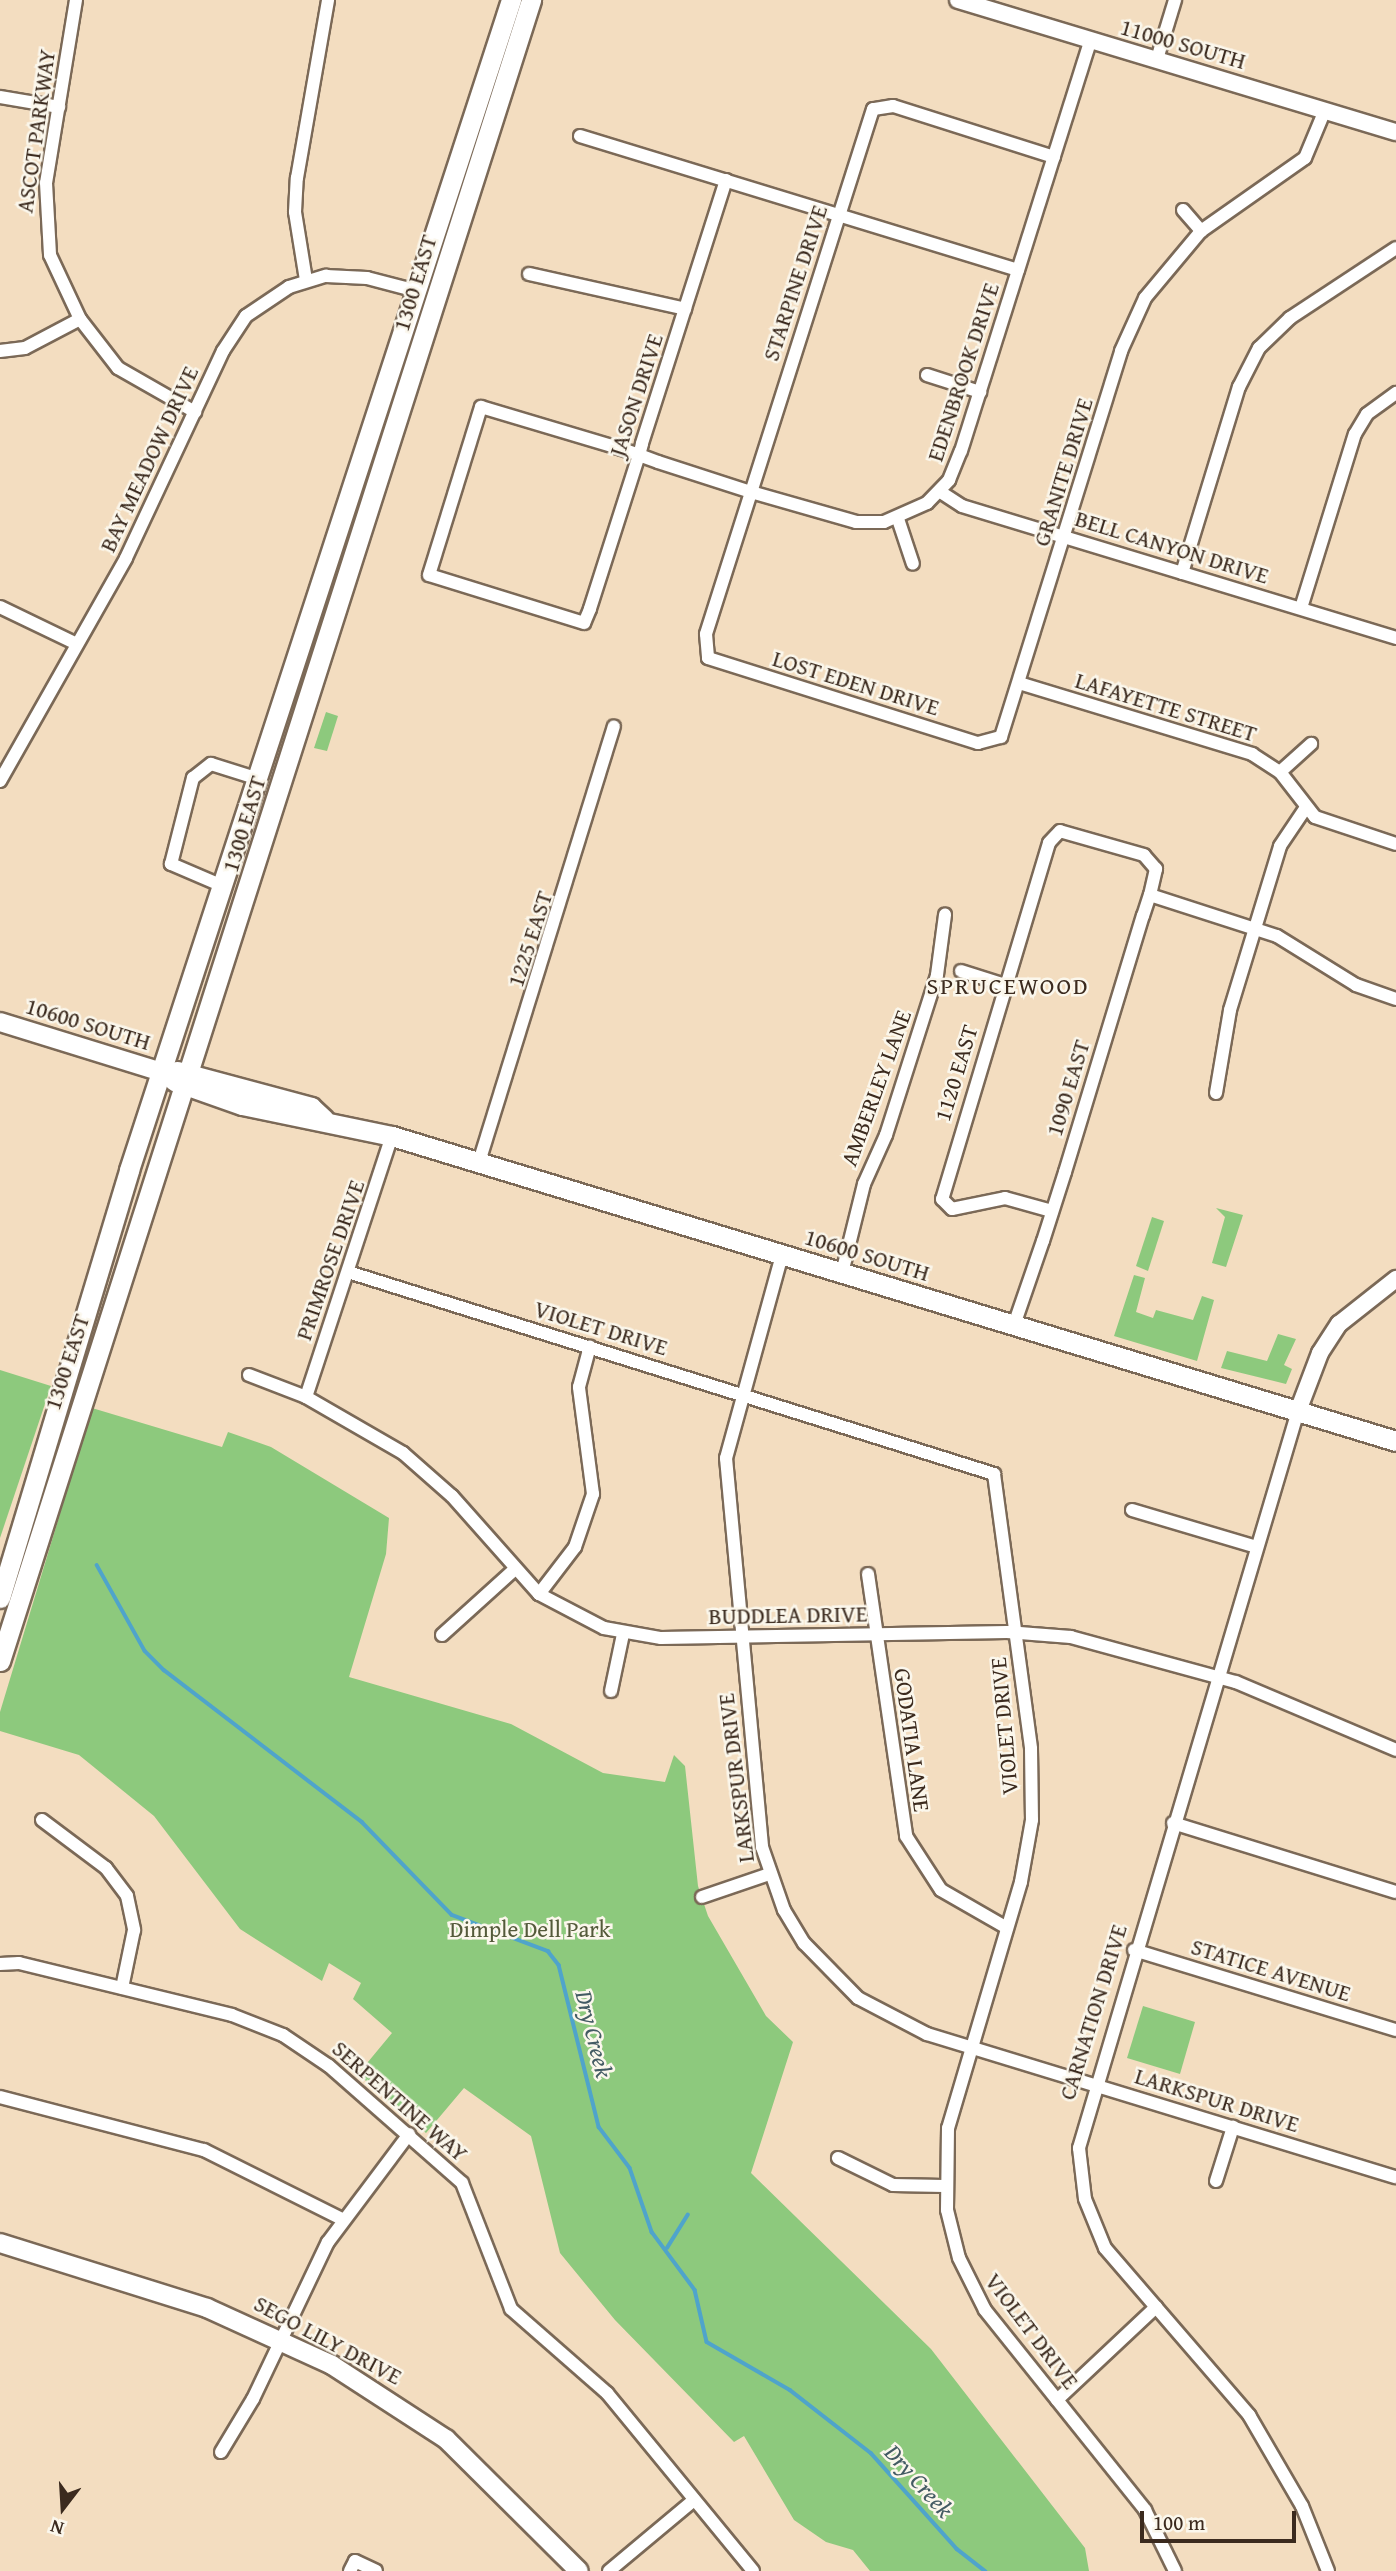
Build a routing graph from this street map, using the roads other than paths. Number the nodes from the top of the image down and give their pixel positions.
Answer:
1 (76, 0) edge
2 (328, 0) edge
3 (511, 0) edge
4 (531, 0) edge
5 (958, 0) edge
6 (1175, 0) edge
7 (1090, 41) junction
8 (1157, 59) junction
9 (0, 97) edge
10 (59, 107) junction
11 (1325, 110) junction
12 (1396, 132) edge
13 (580, 136) dead end
14 (1054, 157) junction
15 (726, 180) junction
16 (1183, 210) dead end
17 (840, 213) junction
18 (1201, 231) junction
19 (1396, 248) edge
20 (1018, 270) junction
21 (529, 274) dead end
22 (306, 280) junction
23 (417, 291) junction
24 (685, 309) junction
25 (80, 319) junction
26 (0, 351) edge
27 (927, 375) dead end
28 (980, 392) junction
29 (1396, 393) edge
30 (404, 397) junction
31 (195, 412) junction
32 (639, 455) junction
33 (939, 491) junction
34 (751, 492) junction
35 (898, 519) junction
36 (1064, 537) junction
37 (913, 564) dead end
38 (1182, 573) junction
39 (0, 607) edge
40 (1301, 608) junction
41 (1396, 638) edge
42 (77, 645) junction
43 (705, 654) joint
44 (1020, 683) junction
45 (614, 726) dead end
46 (996, 740) joint
47 (1311, 744) dead end
48 (1280, 772) junction
49 (259, 779) junction
50 (0, 781) edge
51 (1305, 808) junction
52 (1055, 832) joint
53 (1396, 844) edge
54 (225, 887) junction
55 (1150, 895) junction
56 (945, 915) dead end
57 (1255, 927) junction
58 (961, 971) dead end
59 (1005, 985) junction
60 (1396, 999) edge
61 (0, 1022) edge
62 (162, 1072) junction
63 (186, 1079) junction
64 (1216, 1093) dead end
65 (392, 1136) junction
66 (479, 1163) junction
67 (1052, 1211) junction
68 (782, 1255) junction
69 (348, 1272) junction
70 (842, 1273) junction
71 (1396, 1279) edge
72 (1014, 1325) junction
73 (590, 1346) junction
74 (249, 1376) dead end
75 (740, 1392) junction
76 (306, 1397) junction
77 (1298, 1411) junction
78 (1396, 1441) edge
79 (1132, 1510) dead end
80 (1257, 1547) junction
81 (515, 1569) junction
82 (868, 1574) dead end
83 (539, 1594) junction
84 (0, 1598) edge
85 (1017, 1632) junction
86 (623, 1634) junction
87 (876, 1634) junction
88 (442, 1635) dead end
89 (741, 1637) junction
90 (0, 1661) edge
91 (1219, 1677) junction
92 (611, 1691) dead end
93 (1396, 1750) edge
94 (42, 1820) dead end
95 (1173, 1823) junction
96 (769, 1874) junction
97 (1396, 1892) edge
98 (702, 1897) dead end
99 (1007, 1928) junction
100 (1134, 1950) junction
101 (0, 1964) edge
102 (122, 1988) junction
103 (1396, 2030) edge
104 (971, 2047) junction
105 (1093, 2085) junction
106 (0, 2096) edge
107 (1233, 2127) junction
108 (409, 2134) junction
109 (838, 2158) dead end
110 (1396, 2177) edge
111 (1216, 2181) dead end
112 (944, 2186) junction
113 (342, 2219) junction
114 (0, 2243) edge
115 (1156, 2307) junction
116 (283, 2339) junction
117 (1057, 2400) junction
118 (221, 2452) dead end
119 (694, 2500) junction
120 (352, 2566) edge
121 (376, 2571) edge
122 (579, 2571) edge
123 (609, 2571) edge
124 (753, 2571) edge
125 (1175, 2571) edge
126 (1328, 2571) edge

1 - 10 street, ASCOT PARKWAY
2 - 22 street
3 - 23 main road, 1300 EAST
4 - 30 main road, 1300 EAST
5 - 7 street, 11000 SOUTH
6 - 8 street
7 - 8 street, 11000 SOUTH
7 - 14 street, EDENBROOK DRIVE
8 - 11 street, 11000 SOUTH
9 - 10 street
10 - 25 street, ASCOT PARKWAY
11 - 12 street, 11000 SOUTH
11 - 18 street, GRANITE DRIVE
13 - 15 street
14 - 17 street, STARPINE DRIVE
14 - 20 street, EDENBROOK DRIVE
15 - 17 street
15 - 24 street, JASON DRIVE
16 - 18 street
17 - 20 street
17 - 34 street, STARPINE DRIVE
18 - 36 street, GRANITE DRIVE
19 - 38 street
20 - 28 street, EDENBROOK DRIVE
21 - 24 street
22 - 23 street, BAY MEADOW DRIVE
22 - 31 street, BAY MEADOW DRIVE
23 - 30 main road
23 - 49 main road, 1300 EAST
24 - 32 street, JASON DRIVE
25 - 26 street
25 - 31 street, ASCOT PARKWAY
27 - 28 street
28 - 33 street, EDENBROOK DRIVE
29 - 40 street
30 - 63 main road, 1300 EAST
31 - 42 street, BAY MEADOW DRIVE
32 - 32 street, JASON DRIVE
32 - 34 street
33 - 35 street, EDENBROOK DRIVE
33 - 36 street, BELL CANYON DRIVE
34 - 35 street
34 - 43 street, STARPINE DRIVE
35 - 37 street
36 - 38 street, BELL CANYON DRIVE
36 - 44 street, GRANITE DRIVE
38 - 40 street, BELL CANYON DRIVE
39 - 42 street
40 - 41 street, BELL CANYON DRIVE
42 - 50 street, BAY MEADOW DRIVE
43 - 46 street, LOST EDEN DRIVE
44 - 46 street, GRANITE DRIVE
44 - 48 street, LAFAYETTE STREET
45 - 66 street, 1225 EAST
47 - 48 street
48 - 51 street, LAFAYETTE STREET
49 - 54 main road, 1300 EAST
49 - 54 street
51 - 53 street, LAFAYETTE STREET
51 - 57 street
52 - 55 street, 1090 EAST
52 - 59 street, 1120 EAST
54 - 62 main road, 1300 EAST
55 - 57 street
55 - 67 street, 1090 EAST
56 - 70 street, AMBERLEY LANE
57 - 60 street
57 - 64 street
58 - 59 street
59 - 67 street, 1120 EAST
61 - 62 main road, 10600 SOUTH
62 - 63 main road, 10600 SOUTH
62 - 84 main road, 1300 EAST
63 - 65 main road, 10600 SOUTH
63 - 90 main road, 1300 EAST
65 - 66 main road, 10600 SOUTH
65 - 69 street, PRIMROSE DRIVE
66 - 68 main road, 10600 SOUTH
67 - 72 street, 1090 EAST
68 - 70 main road, 10600 SOUTH
68 - 75 street, LARKSPUR DRIVE
69 - 73 street, VIOLET DRIVE
69 - 76 street, PRIMROSE DRIVE
70 - 72 main road, 10600 SOUTH
71 - 77 street
72 - 77 main road, 10600 SOUTH
73 - 75 street, VIOLET DRIVE
73 - 83 street
74 - 76 street, BUDDLEA DRIVE
75 - 85 street, VIOLET DRIVE
75 - 89 street, LARKSPUR DRIVE
76 - 81 street, BUDDLEA DRIVE
77 - 78 main road, 10600 SOUTH
77 - 80 street, CARNATION DRIVE
79 - 80 street
80 - 91 street, CARNATION DRIVE
81 - 83 street, BUDDLEA DRIVE
81 - 88 street
82 - 87 street, GODATIA LANE
83 - 86 street, BUDDLEA DRIVE
85 - 87 street, BUDDLEA DRIVE
85 - 91 street, BUDDLEA DRIVE
85 - 99 street, VIOLET DRIVE
86 - 89 street, BUDDLEA DRIVE
86 - 92 street
87 - 89 street, BUDDLEA DRIVE
87 - 99 street, GODATIA LANE
89 - 96 street, LARKSPUR DRIVE
91 - 93 street, BUDDLEA DRIVE
91 - 95 street, CARNATION DRIVE
94 - 102 street
95 - 97 street
95 - 100 street, CARNATION DRIVE
96 - 98 street
96 - 104 street, LARKSPUR DRIVE
99 - 104 street, VIOLET DRIVE
100 - 103 street, STATICE AVENUE
100 - 105 street, CARNATION DRIVE
101 - 102 street, SERPENTINE WAY
102 - 108 street, SERPENTINE WAY
104 - 105 street, LARKSPUR DRIVE
104 - 112 street, VIOLET DRIVE
105 - 107 street, LARKSPUR DRIVE
105 - 115 street, CARNATION DRIVE
106 - 113 street
107 - 110 street, LARKSPUR DRIVE
107 - 111 street
108 - 113 street
108 - 119 street, SERPENTINE WAY
109 - 112 street
112 - 117 street, VIOLET DRIVE
113 - 116 street
114 - 116 main road, SEGO LILY DRIVE
115 - 117 street
115 - 126 street, CARNATION DRIVE
116 - 118 street
116 - 122 main road, SEGO LILY DRIVE
117 - 125 street, VIOLET DRIVE
119 - 123 street
119 - 124 street, SERPENTINE WAY
120 - 121 street

